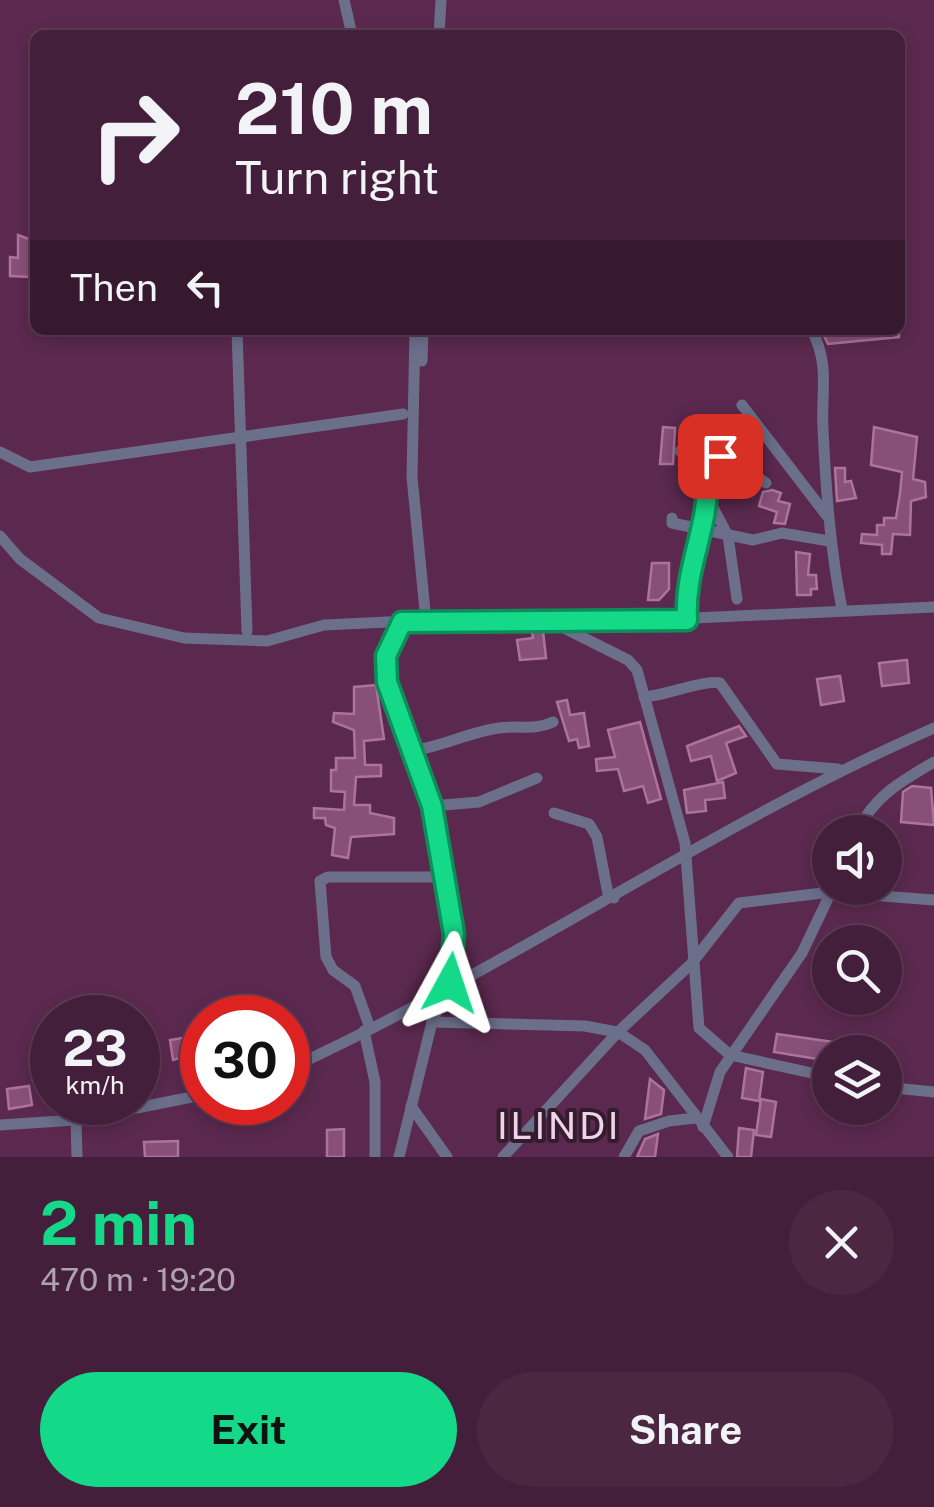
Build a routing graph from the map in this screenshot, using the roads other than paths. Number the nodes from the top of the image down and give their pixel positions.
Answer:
1 (344, 0) edge
2 (441, 0) edge
3 (351, 30) edge
4 (439, 30) edge
5 (237, 335) edge
6 (414, 335) edge
7 (423, 335) edge
8 (815, 337) dead end
9 (742, 404) dead end
10 (404, 414) dead end
11 (415, 423) junction
12 (241, 439) junction
13 (680, 451) dead end
14 (0, 452) edge
15 (720, 456) junction
16 (766, 483) dead end
17 (707, 496) junction
18 (828, 516) junction
19 (672, 518) dead end
20 (703, 530) junction
21 (725, 532) junction
22 (0, 536) edge
23 (828, 541) junction
24 (737, 599) dead end
25 (934, 607) edge
26 (842, 609) junction
27 (543, 618) junction
28 (687, 620) junction
29 (426, 621) junction
30 (402, 622) junction
31 (247, 631) dead end
32 (644, 697) junction
33 (553, 722) dead end
34 (934, 728) edge
35 (415, 750) junction
36 (934, 762) edge
37 (842, 769) junction
38 (537, 778) dead end
39 (432, 806) junction
40 (554, 813) dead end
41 (866, 815) edge
42 (685, 858) junction
43 (445, 877) junction
44 (812, 893) edge
45 (902, 897) edge
46 (614, 898) junction
47 (934, 900) edge
48 (825, 905) edge
49 (691, 964) junction
50 (450, 983) junction
51 (432, 1022) junction
52 (367, 1030) junction
53 (618, 1032) junction
54 (730, 1055) junction
55 (310, 1058) edge
56 (812, 1073) edge
57 (902, 1089) edge
58 (934, 1092) edge
59 (411, 1106) junction
60 (30, 1123) edge
61 (699, 1123) junction
62 (0, 1125) edge
63 (76, 1125) edge
64 (77, 1157) edge
65 (376, 1157) edge
66 (399, 1157) edge
67 (447, 1157) edge
68 (504, 1157) edge
69 (624, 1157) edge
70 (728, 1157) edge

1 - 3 street
2 - 4 street
5 - 12 street
6 - 11 street
7 - 11 street
8 - 18 street
9 - 18 street
10 - 12 street
11 - 29 street
12 - 14 street
12 - 31 street
13 - 15 street
15 - 16 street
15 - 17 street
17 - 20 street
17 - 21 street
18 - 23 street
19 - 20 street
20 - 21 street
20 - 28 street
21 - 23 street
21 - 24 street
22 - 30 street
23 - 26 street
25 - 26 street
26 - 28 street
27 - 28 street
27 - 29 street
27 - 32 street
29 - 30 street
30 - 35 street
32 - 37 street
32 - 42 street
33 - 35 street
34 - 37 street
35 - 39 street
36 - 41 street
37 - 42 street
38 - 39 street
39 - 43 street
40 - 46 street
42 - 46 street
42 - 49 street
43 - 50 street
43 - 52 street
44 - 49 street
45 - 47 street
46 - 50 street
48 - 54 street
49 - 53 street
49 - 54 street
50 - 51 street
50 - 52 street
51 - 53 street
51 - 59 street
52 - 55 street
52 - 65 street
53 - 61 street
53 - 68 street
54 - 56 street
54 - 61 street
57 - 58 street
59 - 66 street
59 - 67 street
60 - 62 street
61 - 69 street
61 - 70 street
63 - 64 street

